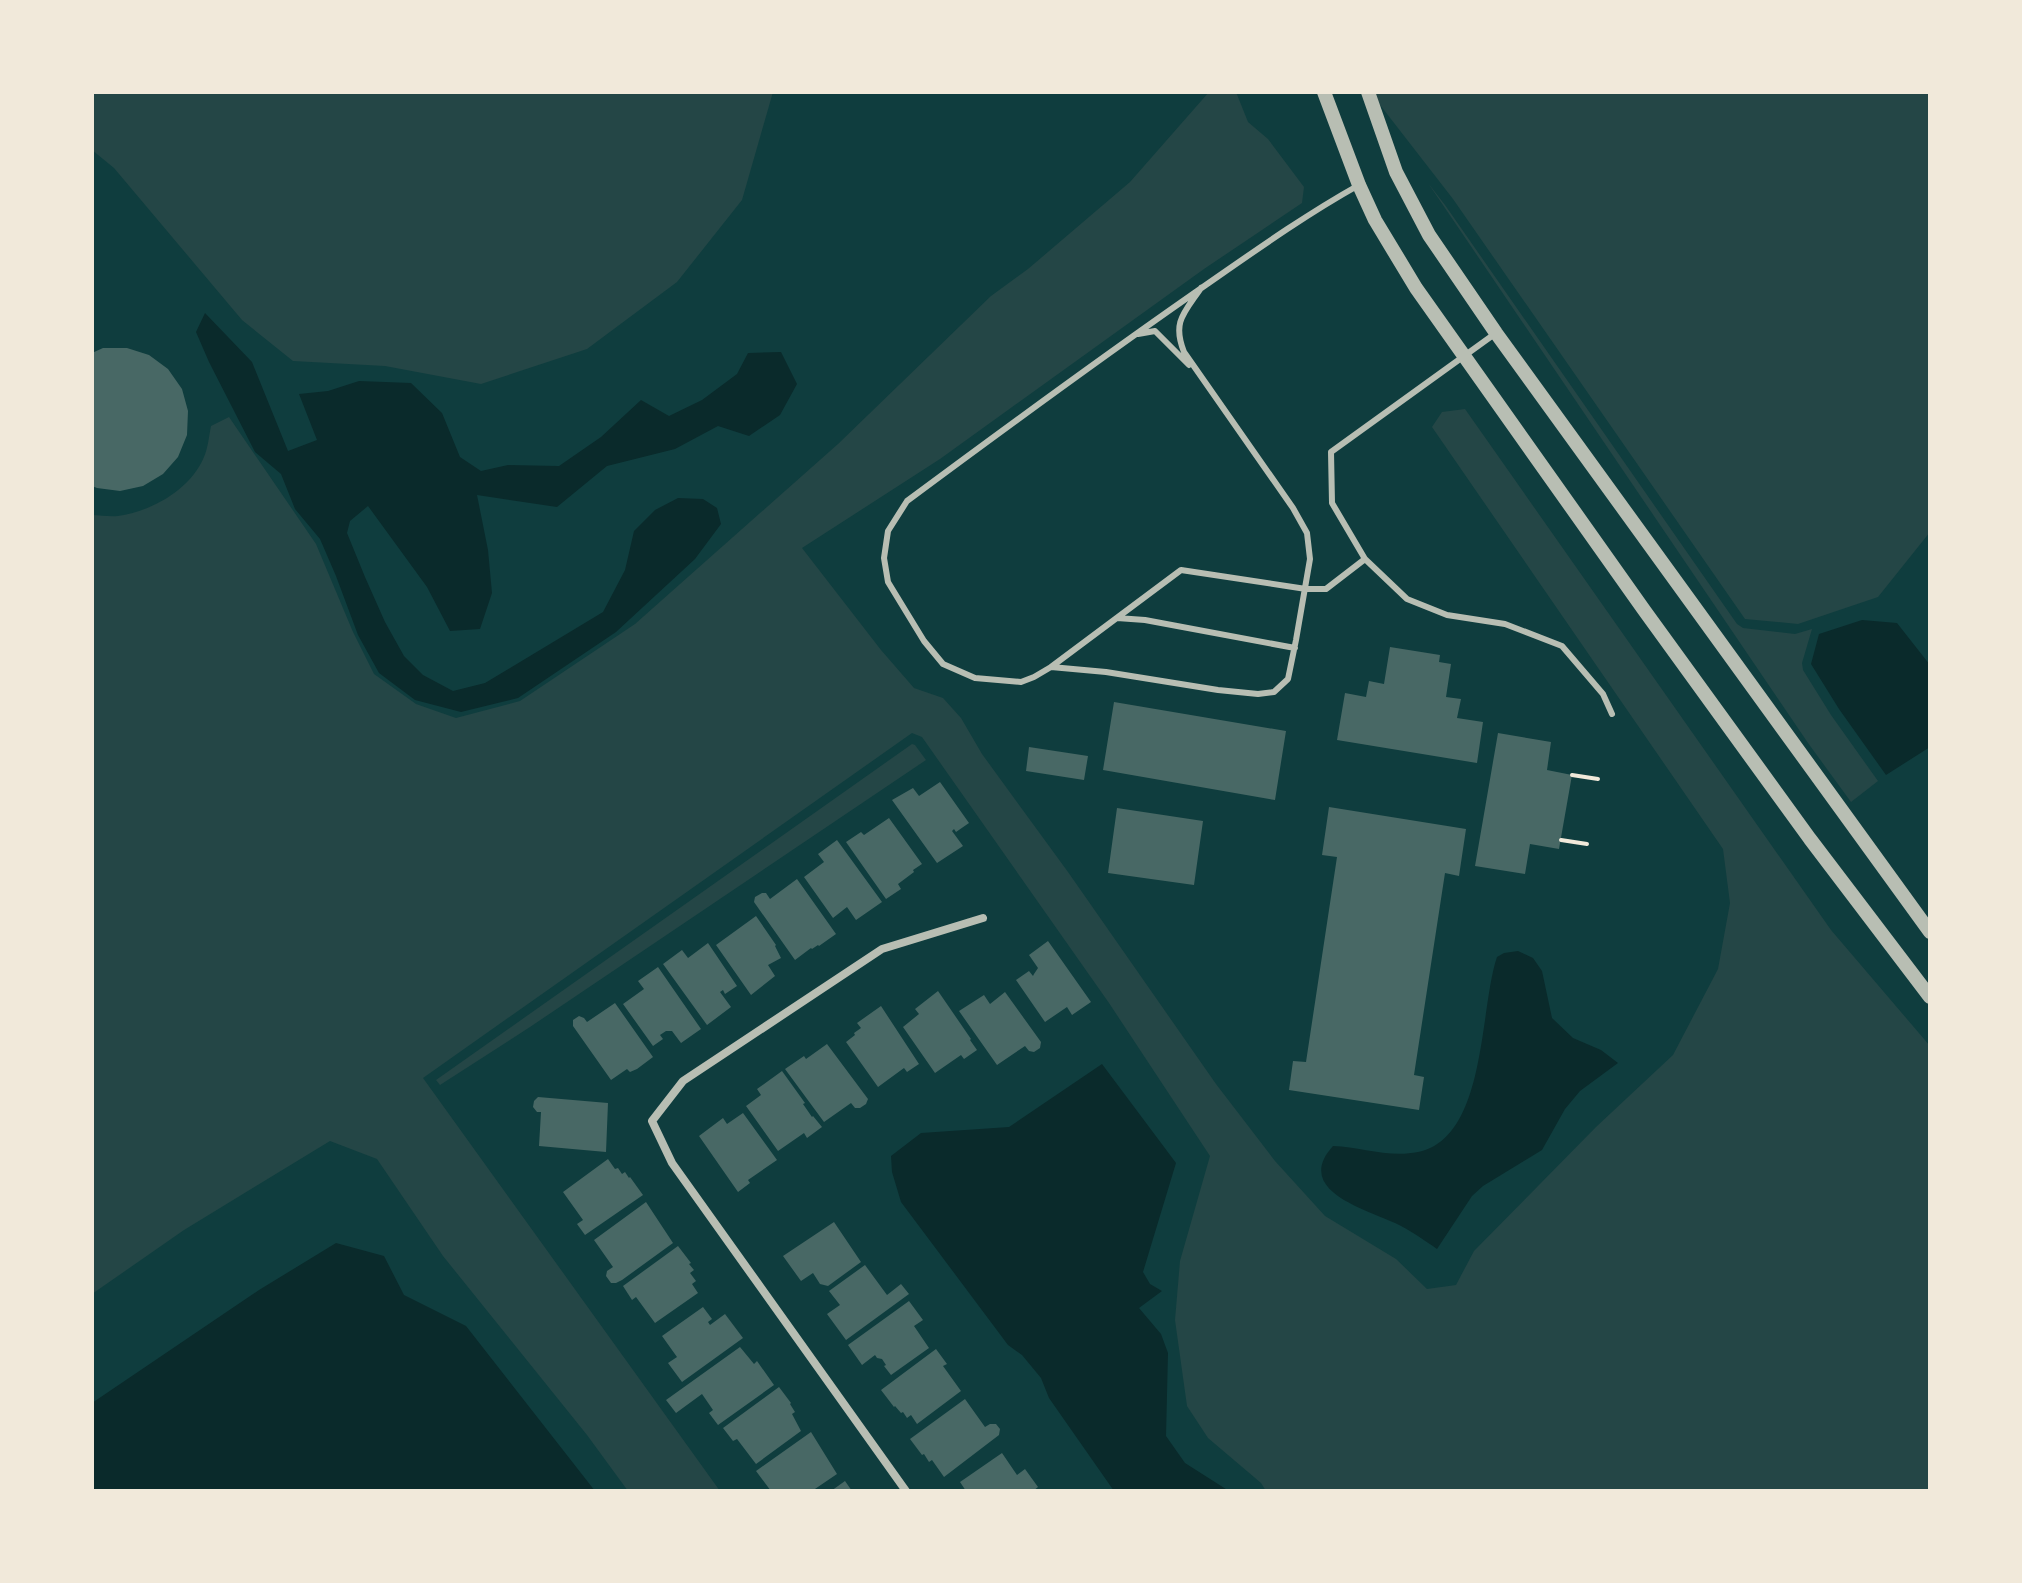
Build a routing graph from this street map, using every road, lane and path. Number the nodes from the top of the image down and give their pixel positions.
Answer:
1 (1324, 92) edge
2 (1368, 92) edge
3 (1359, 185) junction
4 (1201, 288) junction
5 (1496, 333) junction
6 (1134, 335) junction
7 (1464, 357) junction
8 (1205, 382) junction
9 (1365, 559) junction
10 (1306, 589) junction
11 (1117, 618) junction
12 (1295, 648) junction
13 (1051, 667) junction
14 (1612, 714) dead end
15 (1572, 775) dead end
16 (1598, 779) dead end
17 (1561, 840) dead end
18 (1587, 844) dead end
19 (983, 918) dead end
20 (1930, 932) edge
21 (1930, 997) edge
22 (906, 1491) edge

1 - 3 street
2 - 5 street
3 - 4 lane
3 - 7 street
4 - 6 lane
4 - 8 lane
5 - 7 lane
5 - 20 street
6 - 8 lane
6 - 13 lane
7 - 9 lane
7 - 21 street
8 - 10 lane
9 - 10 lane
9 - 14 lane
10 - 11 lane
10 - 12 lane
11 - 12 lane
11 - 13 lane
12 - 13 lane
15 - 16 path
17 - 18 path
19 - 22 street

